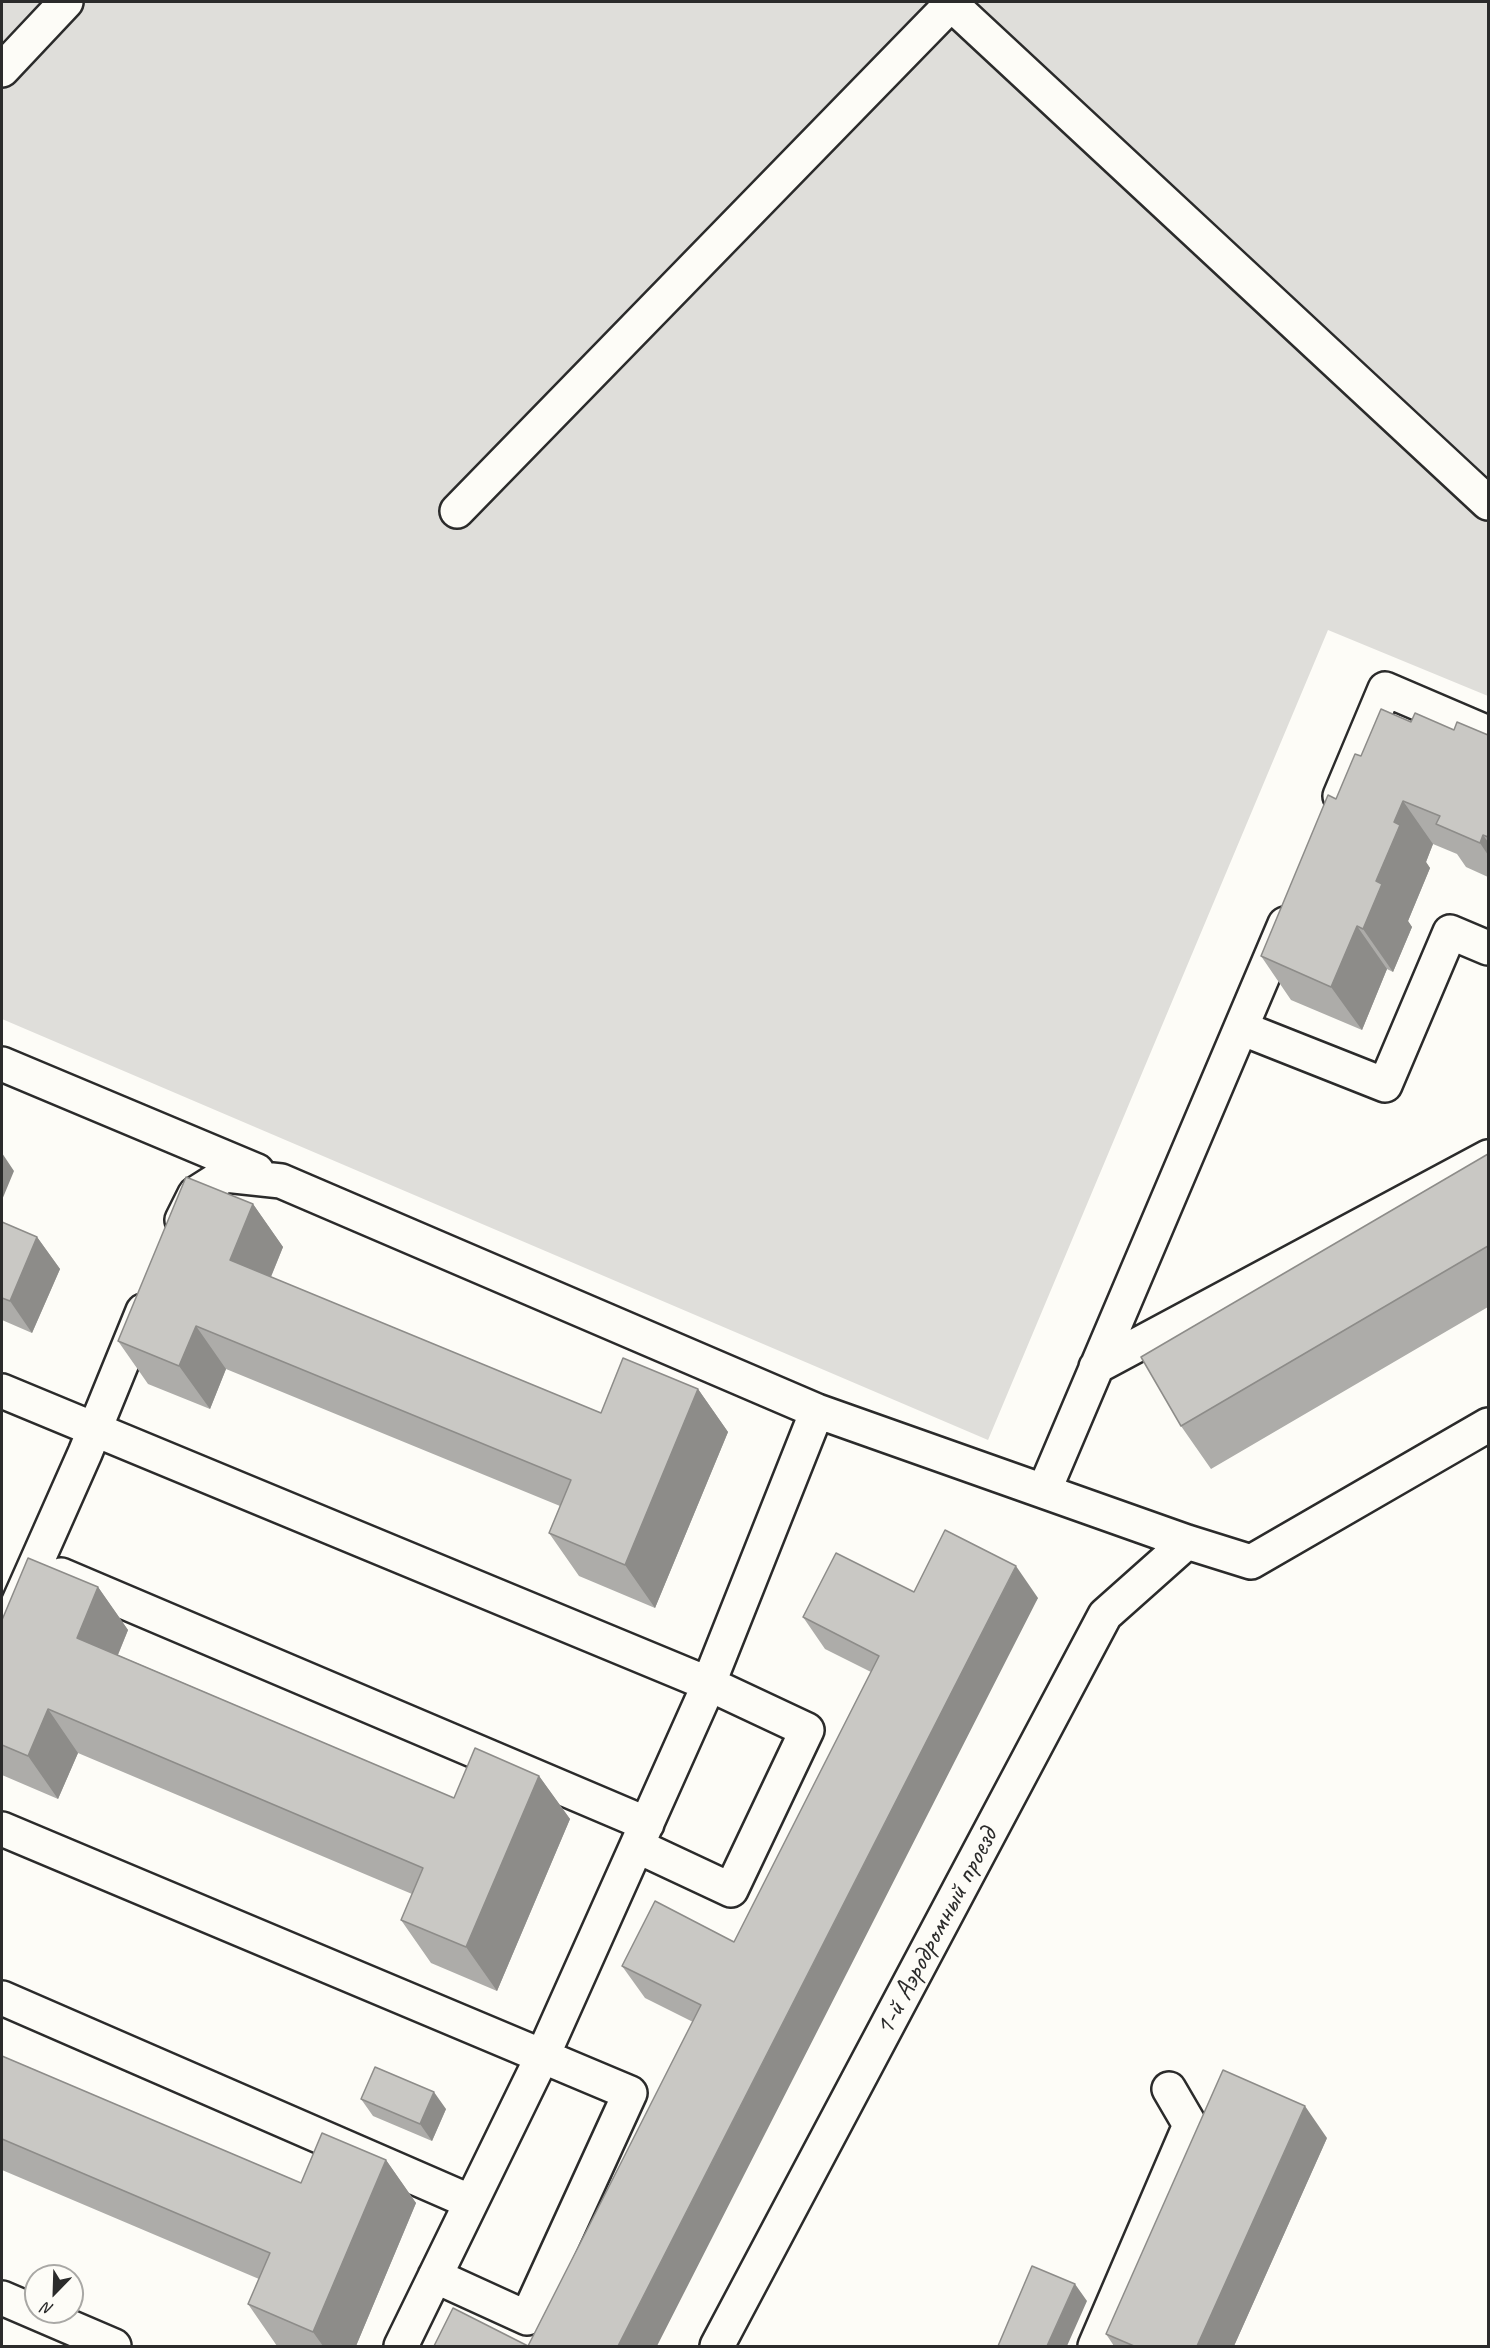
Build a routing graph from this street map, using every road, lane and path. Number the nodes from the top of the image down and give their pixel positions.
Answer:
1 (66, 2) edge
2 (951, 2) edge
3 (2, 70) edge
4 (1488, 503) edge
5 (458, 511) dead end
6 (1488, 734) edge
7 (1329, 820) edge
8 (1297, 896) edge
9 (1488, 948) edge
10 (1241, 1028) junction
11 (2, 1064) edge
12 (1488, 1157) edge
13 (281, 1181) junction
14 (168, 1252) edge
15 (155, 1284) edge
16 (1096, 1367) junction
17 (2, 1391) edge
18 (817, 1411) junction
19 (1488, 1425) edge
20 (94, 1431) junction
21 (1044, 1491) junction
22 (1188, 1542) junction
23 (36, 1564) junction
24 (2, 1639) edge
25 (709, 1684) junction
26 (2, 1829) edge
27 (642, 1835) junction
28 (2, 1998) edge
29 (543, 2055) junction
30 (1169, 2089) dead end
31 (471, 2202) junction
32 (435, 2276) junction
33 (2, 2298) edge
34 (114, 2346) edge
35 (401, 2346) edge
36 (717, 2346) edge
37 (1095, 2346) edge

1 - 3 lane
2 - 4 lane
2 - 5 lane
6 - 7 lane
8 - 10 lane
9 - 10 lane
10 - 16 lane
11 - 13 lane
12 - 16 lane
13 - 14 lane
13 - 18 lane
15 - 20 lane
16 - 21 lane
17 - 20 lane
18 - 21 lane
18 - 25 lane
19 - 22 lane
20 - 23 lane
20 - 25 lane
21 - 22 lane
22 - 36 lane, 1-й Аэродромный проезд
23 - 24 lane
23 - 27 lane
25 - 27 lane
25 - 27 lane
26 - 29 lane
27 - 29 lane
28 - 31 lane
29 - 31 lane
29 - 32 lane
30 - 37 lane
31 - 32 lane
32 - 35 lane
33 - 34 lane

